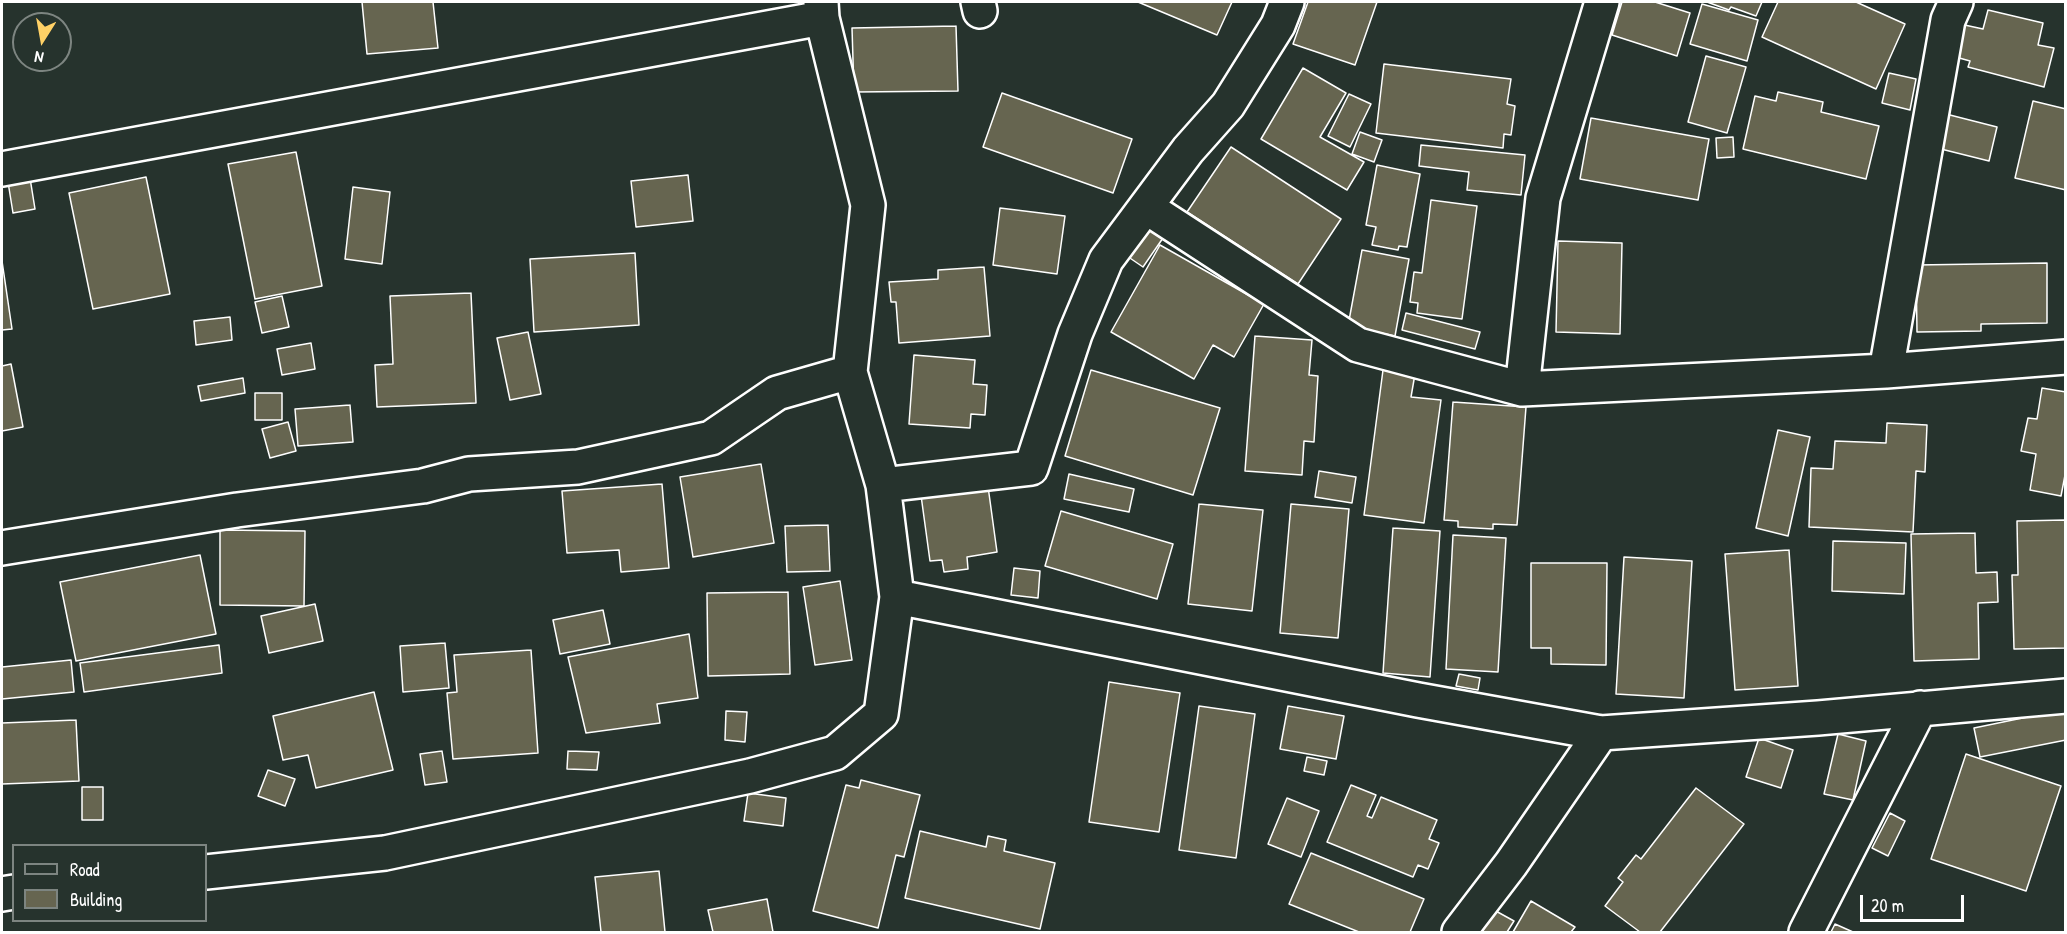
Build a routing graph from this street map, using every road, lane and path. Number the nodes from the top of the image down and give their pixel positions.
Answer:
1 (1287, 2) edge
2 (1602, 2) edge
3 (1956, 2) edge
4 (821, 10) edge
5 (2, 169) edge
6 (1146, 207) junction
7 (2066, 357) edge
8 (1886, 371) junction
9 (850, 372) junction
10 (1522, 389) junction
11 (883, 485) junction
12 (2, 548) edge
13 (897, 597) junction
14 (2066, 696) edge
15 (1920, 708) junction
16 (1600, 733) junction
17 (207, 872) edge
18 (1459, 933) edge
19 (1806, 933) edge

1 - 6 street
2 - 10 street
3 - 8 street
4 - 5 street
4 - 9 street
6 - 10 street
6 - 11 street
7 - 8 street
8 - 10 street
9 - 11 street
9 - 12 street
11 - 13 street
13 - 16 street
13 - 17 street
14 - 15 street
15 - 16 street
15 - 19 street
16 - 18 street

